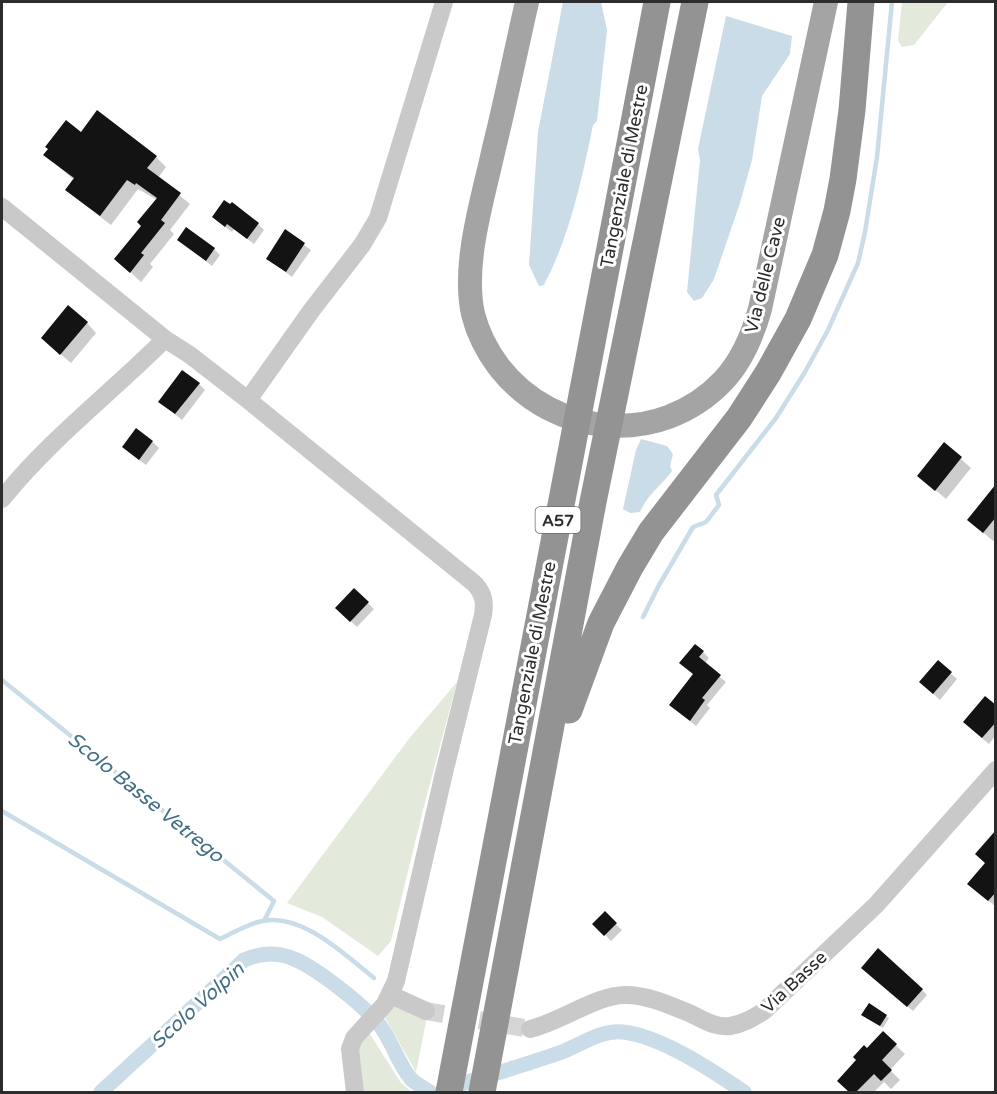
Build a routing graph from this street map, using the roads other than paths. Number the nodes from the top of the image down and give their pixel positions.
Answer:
1 (444, 2) edge
2 (526, 2) edge
3 (657, 2) edge
4 (695, 2) edge
5 (826, 2) edge
6 (861, 2) edge
7 (2, 207) edge
8 (165, 339) junction
9 (248, 400) junction
10 (2, 499) edge
11 (996, 770) edge
12 (516, 918) junction
13 (388, 1000) junction
14 (426, 1011) tunnel mouth
15 (530, 1029) tunnel mouth
16 (355, 1092) edge
17 (449, 1092) edge
18 (482, 1092) edge

1 - 9 street
2 - 5 main road, Via delle Cave
3 - 17 highway, Tangenziale di Mestre / A57
4 - 12 highway, A57
6 - 12 highway, A57
7 - 8 street
8 - 9 street
8 - 10 street
9 - 13 street
11 - 15 street, Via Basse
12 - 18 highway, A57
13 - 14 street
13 - 16 street

